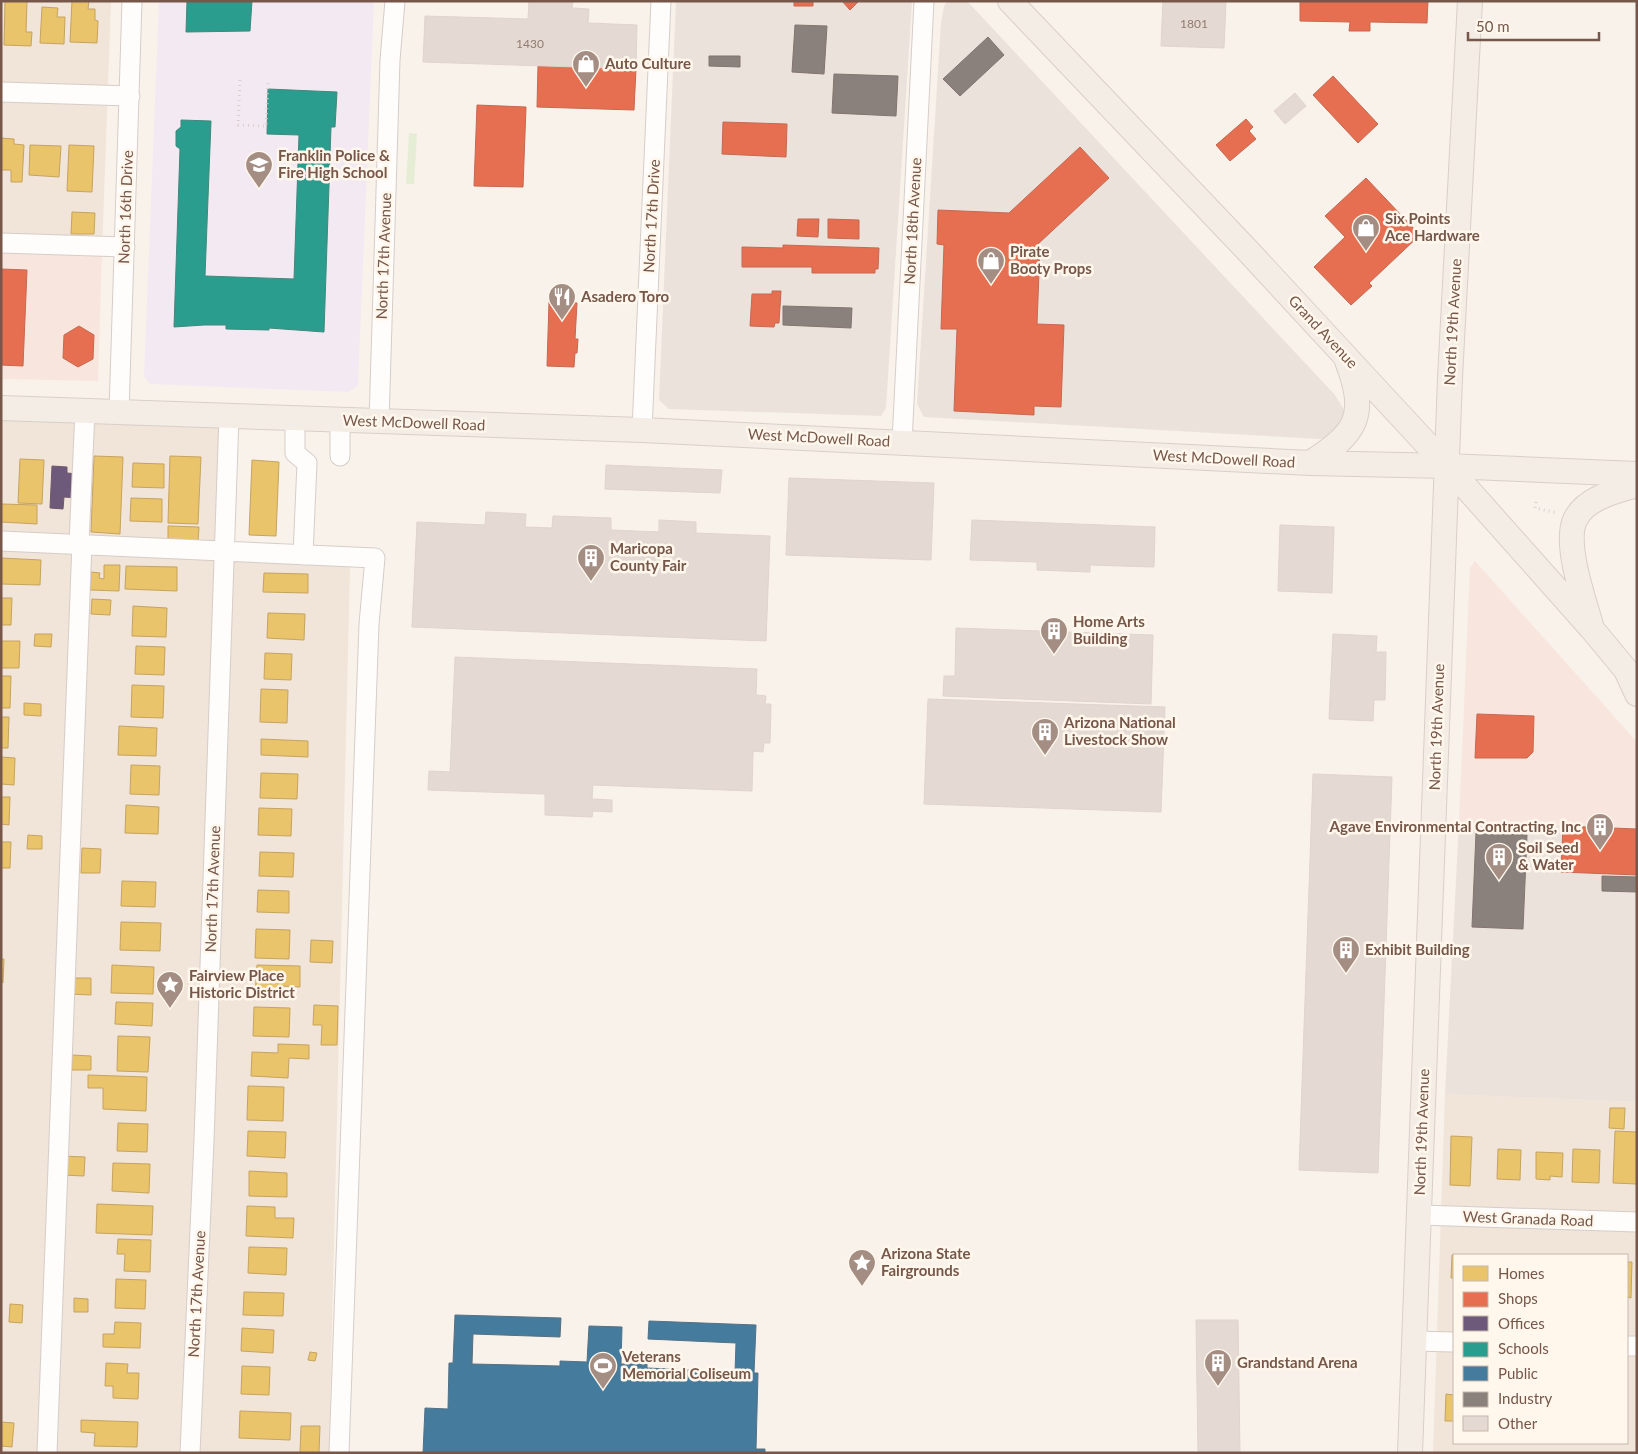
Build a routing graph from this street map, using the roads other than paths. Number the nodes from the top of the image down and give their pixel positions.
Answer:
1 (132, 1) edge
2 (395, 1) edge
3 (661, 1) edge
4 (924, 1) edge
5 (1010, 1) edge
6 (1470, 1) edge
7 (1, 92) edge
8 (130, 96) junction
9 (1, 243) edge
10 (124, 247) junction
11 (1346, 357) junction
12 (1, 408) edge
13 (85, 411) junction
14 (119, 412) junction
15 (229, 416) junction
16 (295, 418) junction
17 (340, 420) junction
18 (379, 422) junction
19 (642, 430) junction
20 (902, 442) junction
21 (340, 456) dead end
22 (1310, 463) junction
23 (1447, 466) junction
24 (1637, 474) edge
25 (1637, 485) edge
26 (1, 541) edge
27 (80, 543) junction
28 (225, 550) junction
29 (303, 555) junction
30 (1592, 629) junction
31 (1632, 673) edge
32 (1637, 694) edge
33 (1420, 1215) junction
34 (1637, 1222) edge
35 (1413, 1342) junction
36 (1453, 1342) edge
37 (47, 1453) edge
38 (190, 1453) edge
39 (339, 1453) edge
40 (1410, 1453) edge

1 - 8 street, North 16th Drive
2 - 18 street, North 17th Avenue
3 - 19 street, North 17th Drive
4 - 20 street, North 18th Avenue
5 - 11 main road, Grand Avenue
6 - 23 main road, North 19th Avenue
7 - 8 street
8 - 10 street, North 16th Drive
9 - 10 street
10 - 14 street, North 16th Drive
11 - 22 main road
11 - 23 main road, Grand Avenue
12 - 13 main road, West McDowell Road
13 - 14 main road, West McDowell Road
13 - 27 street
14 - 15 main road, West McDowell Road
15 - 16 main road, West McDowell Road
15 - 28 street, North 17th Avenue
16 - 17 main road, West McDowell Road
16 - 29 street
17 - 18 main road, West McDowell Road
17 - 21 street
18 - 19 main road, West McDowell Road
19 - 20 main road, West McDowell Road
20 - 22 main road, West McDowell Road
22 - 23 main road, West McDowell Road
23 - 24 main road, West McDowell Road
23 - 30 main road, Grand Avenue
23 - 33 main road, North 19th Avenue
25 - 30 main road
26 - 27 street
27 - 28 street
27 - 37 street
28 - 29 street
28 - 38 street, North 17th Avenue
29 - 39 street
30 - 31 main road, Grand Avenue
31 - 32 main road, Grand Avenue
33 - 34 street, West Granada Road
33 - 35 main road, North 19th Avenue
35 - 36 street
35 - 40 main road, North 19th Avenue

